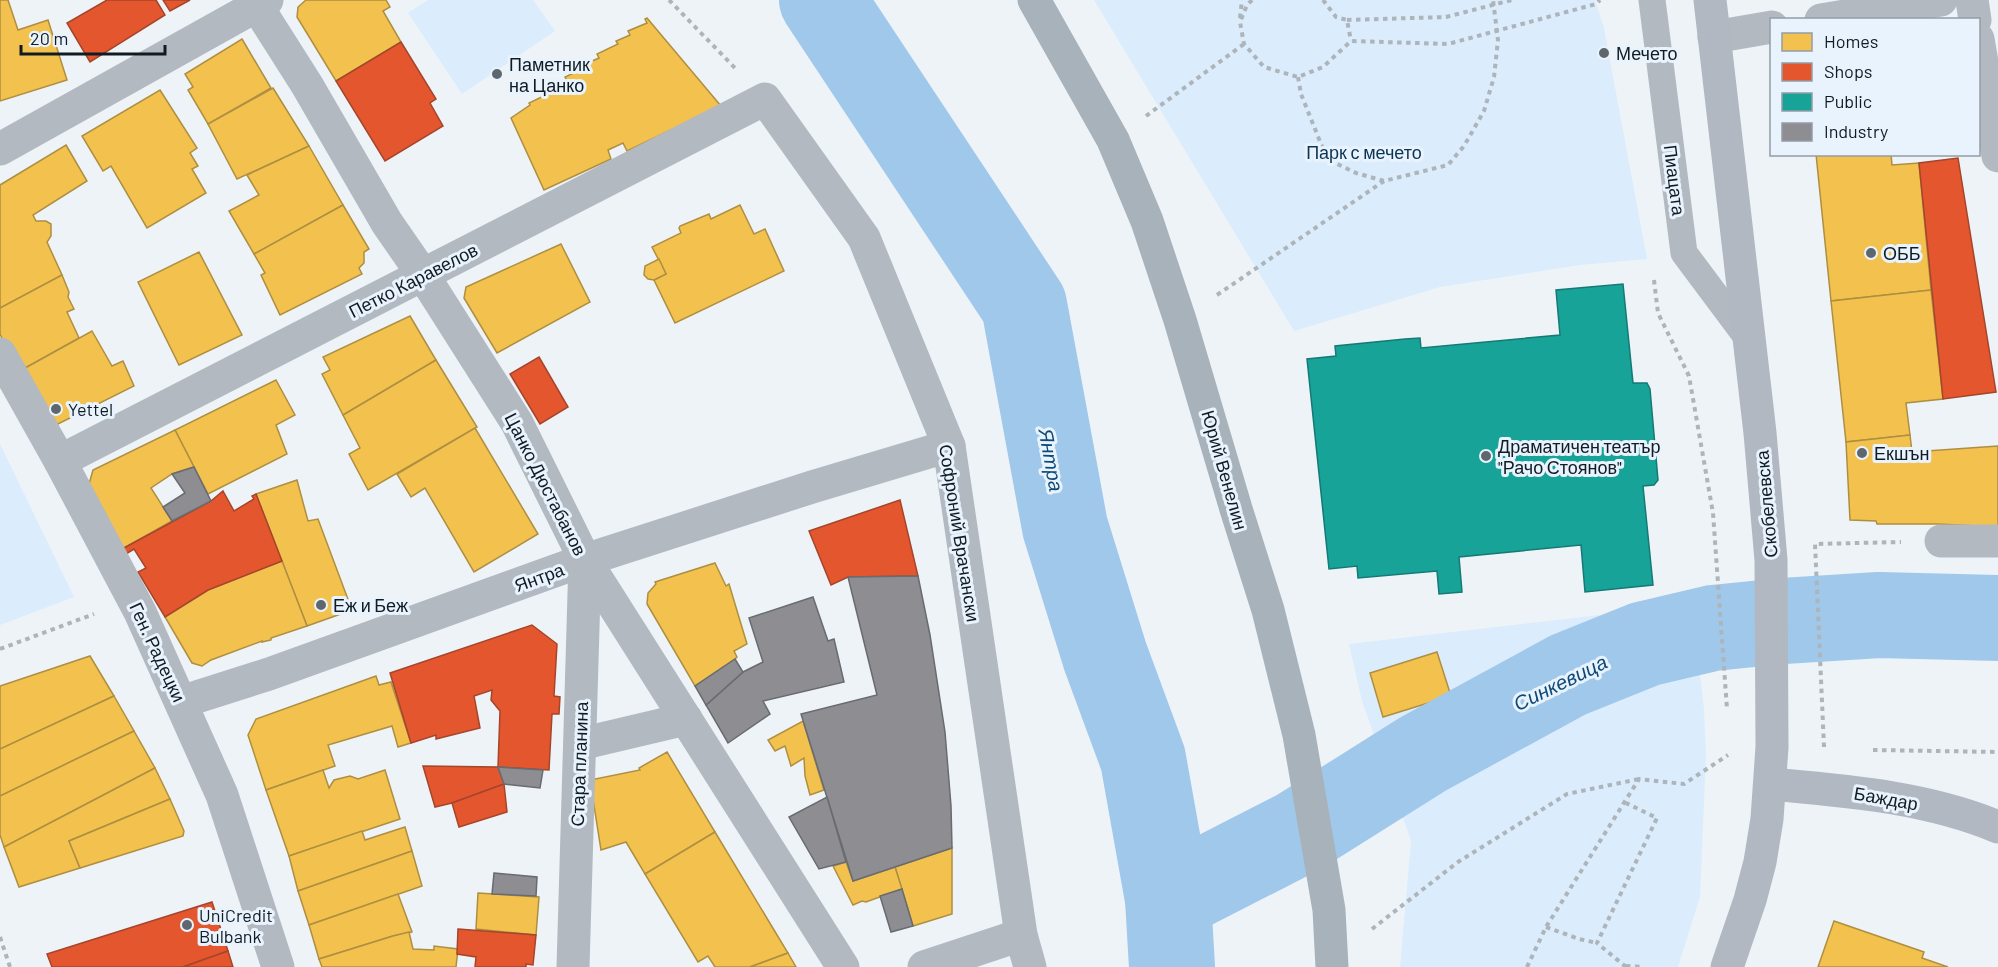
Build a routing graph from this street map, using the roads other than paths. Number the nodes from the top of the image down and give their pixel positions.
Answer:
1 (1034, 0) edge
2 (1652, 0) edge
3 (1710, 0) edge
4 (1941, 0) edge
5 (1972, 0) edge
6 (259, 2) edge
7 (1833, 18) edge
8 (1975, 18) edge
9 (1770, 27) edge
10 (1714, 37) junction
11 (1980, 51) edge
12 (765, 99) joint
13 (0, 149) edge
14 (1998, 156) edge
15 (423, 275) junction
16 (1749, 340) junction
17 (0, 354) edge
18 (948, 447) junction
19 (60, 461) junction
20 (1941, 541) road end
21 (1998, 541) edge
22 (585, 560) junction
23 (181, 702) junction
24 (686, 719) junction
25 (580, 744) junction
26 (1771, 784) junction
27 (1998, 827) edge
28 (1021, 935) junction
29 (278, 967) edge
30 (573, 967) edge
31 (843, 967) edge
32 (924, 967) edge
33 (1030, 967) edge
34 (1332, 967) edge
35 (1727, 967) edge

1 - 34 main road, Юрий Венелин
2 - 16 lane, Пиацата
3 - 10 main road, Скобелевска
4 - 7 street
5 - 8 street
6 - 13 street
6 - 15 street, Цанко Дюстабанов
9 - 10 street
10 - 16 main road, Скобелевска
11 - 14 street
12 - 15 street, Петко Каравелов
12 - 18 street, Софроний Врачански
15 - 19 street, Петко Каравелов
15 - 22 street, Цанко Дюстабанов
16 - 26 main road, Скобелевска
17 - 19 street, Ген. Радецки
18 - 22 street, Янтра
18 - 28 street, Софроний Врачански
19 - 23 street, Ген. Радецки
20 - 21 street
22 - 23 street, Янтра
22 - 24 street, Цанко Дюстабанов
22 - 25 street, Стара планина
23 - 29 street, Ген. Радецки
24 - 25 street
24 - 31 street, Цанко Дюстабанов
25 - 30 street, Стара планина
26 - 27 main road, Баждар
26 - 35 main road, Скобелевска
28 - 32 street
28 - 33 street, Софроний Врачански

